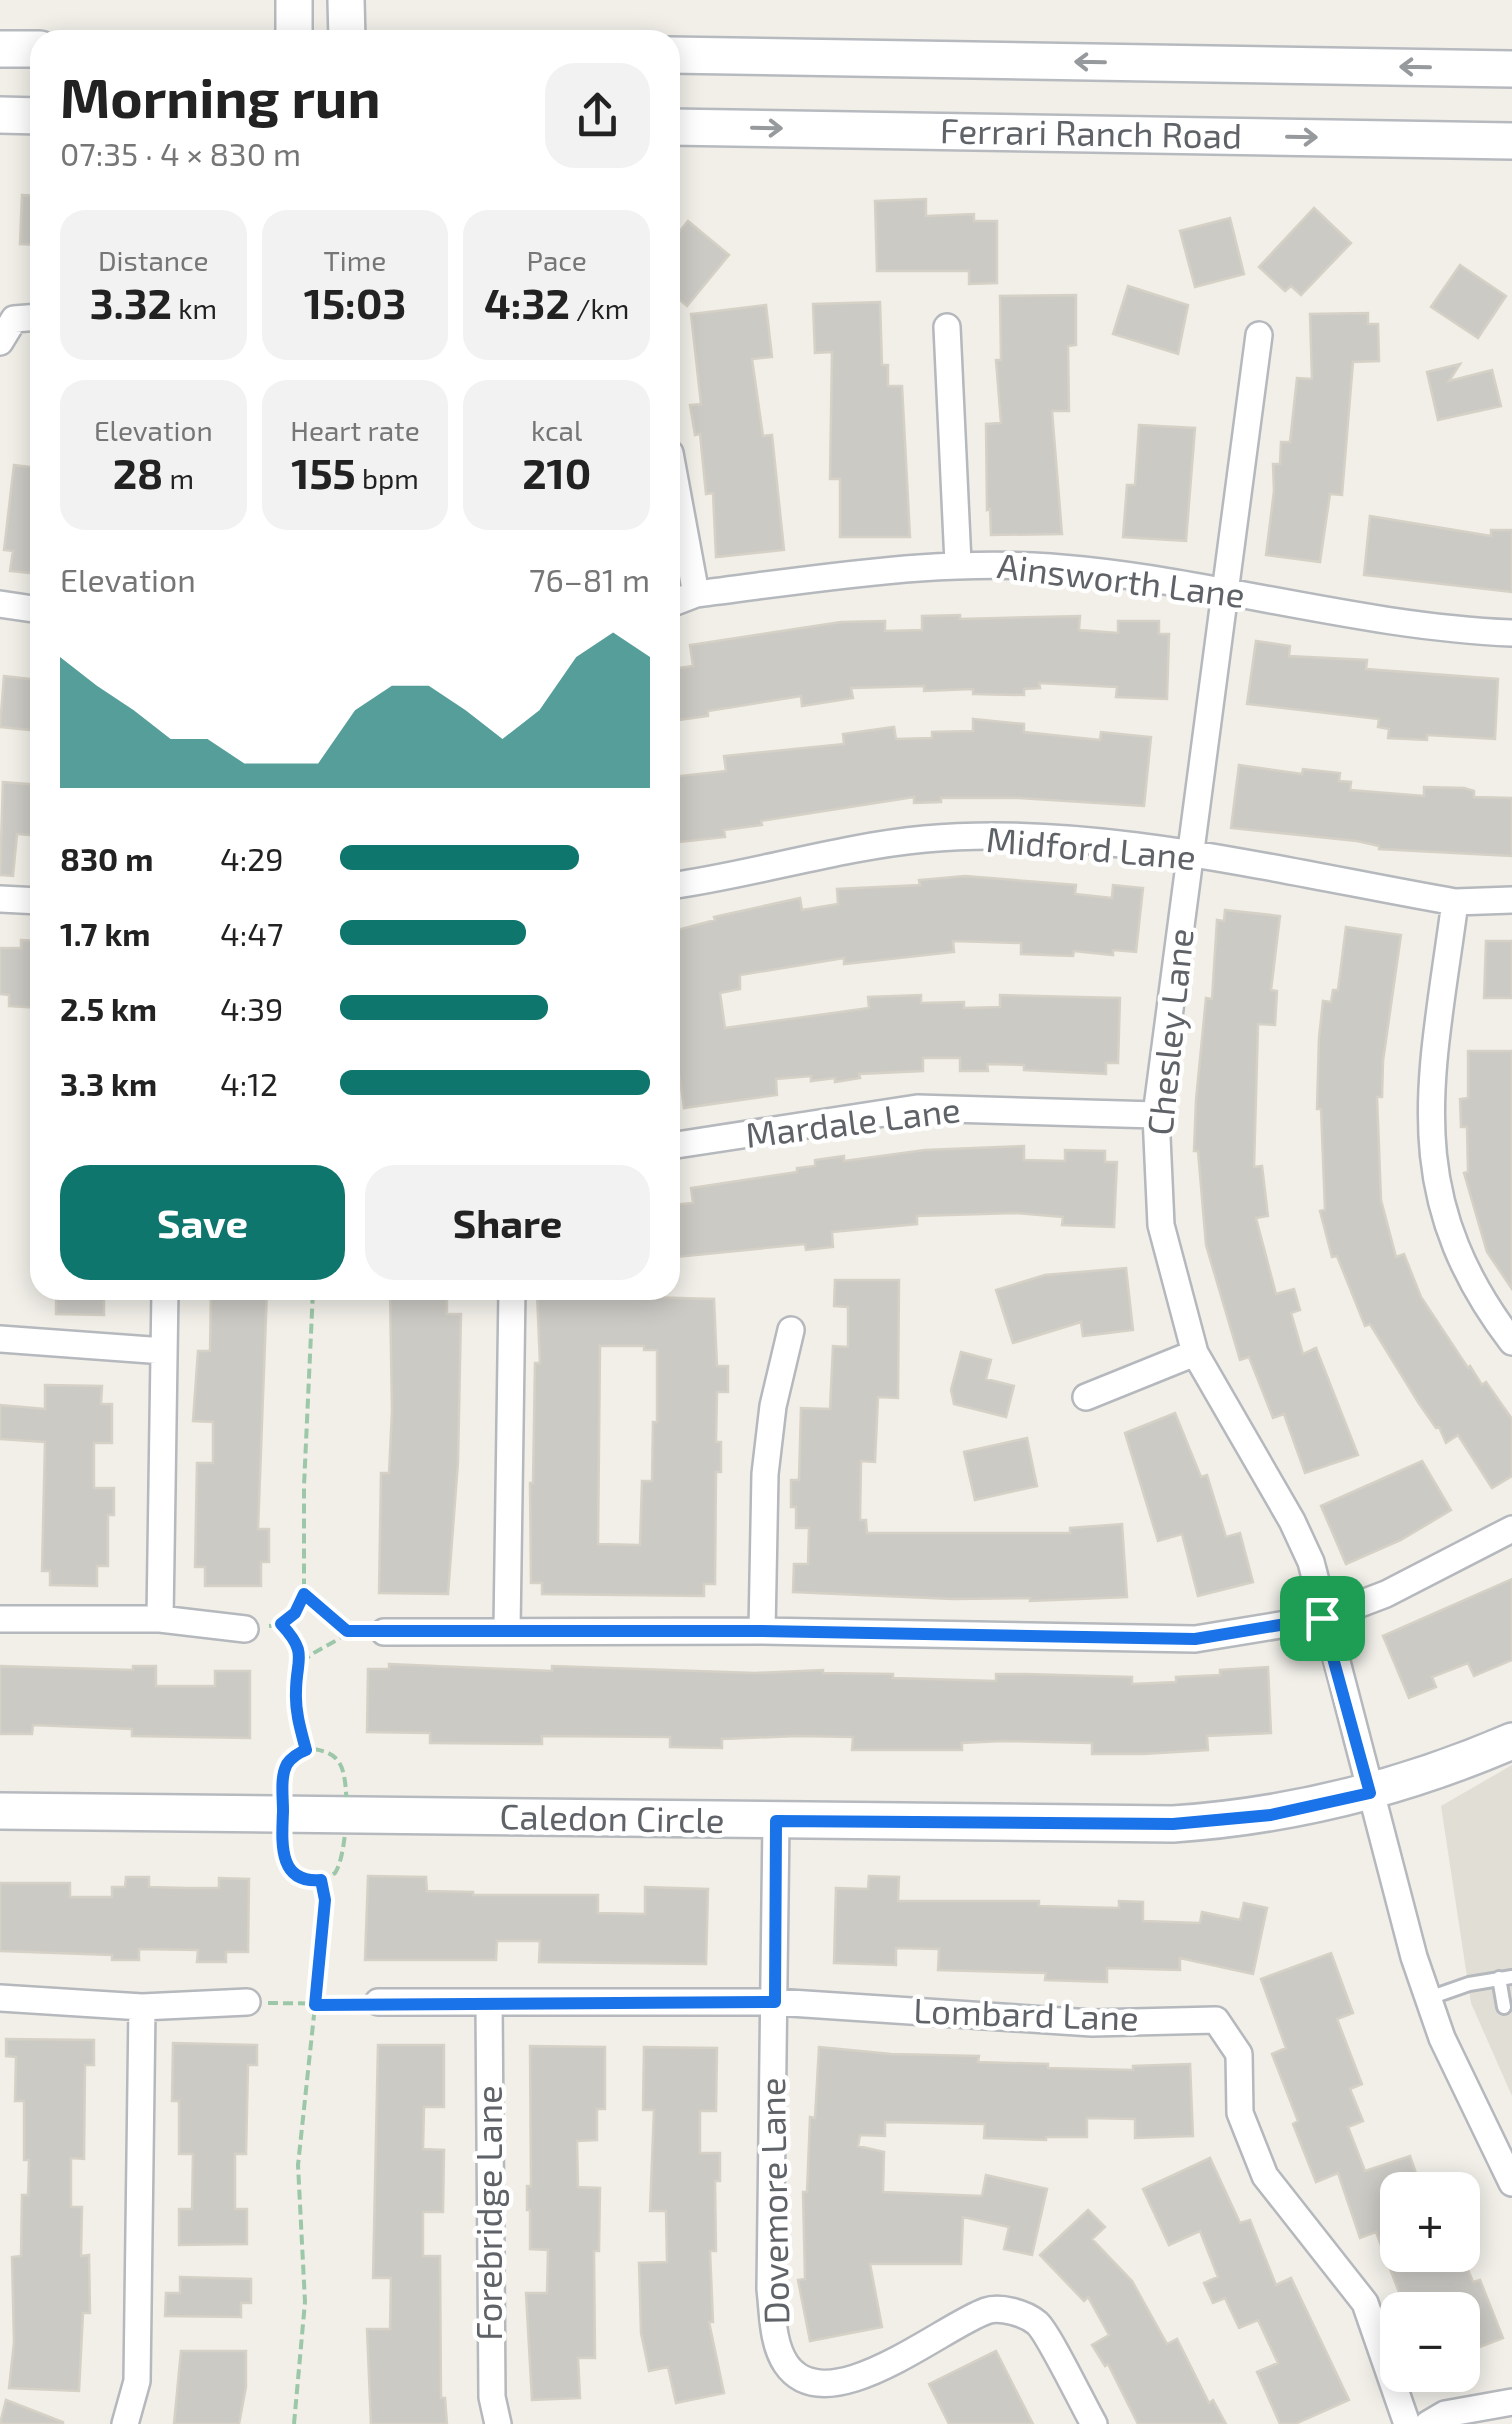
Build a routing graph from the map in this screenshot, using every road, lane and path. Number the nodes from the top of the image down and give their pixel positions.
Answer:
1 (294, 0) edge
2 (346, 0) edge
3 (294, 30) edge
4 (346, 30) edge
5 (0, 49) edge
6 (30, 49) edge
7 (680, 55) edge
8 (1512, 68) edge
9 (0, 115) edge
10 (30, 116) edge
11 (680, 127) edge
12 (1512, 141) edge
13 (30, 318) edge
14 (947, 328) dead end
15 (1259, 335) dead end
16 (0, 342) edge
17 (680, 508) edge
18 (958, 563) junction
19 (1225, 591) junction
20 (696, 594) junction
21 (680, 600) edge
22 (0, 604) edge
23 (30, 608) edge
24 (1512, 633) edge
25 (1193, 856) junction
26 (680, 884) edge
27 (0, 899) edge
28 (30, 900) edge
29 (1512, 900) edge
30 (1455, 902) junction
31 (1156, 1116) junction
32 (680, 1144) edge
33 (165, 1300) edge
34 (313, 1300) edge
35 (512, 1300) edge
36 (791, 1330) dead end
37 (0, 1339) edge
38 (1512, 1342) edge
39 (164, 1351) junction
40 (1195, 1353) junction
41 (1086, 1397) dead end
42 (1512, 1529) edge
43 (304, 1594) junction
44 (1322, 1618) junction
45 (0, 1619) edge
46 (160, 1619) junction
47 (281, 1624) junction
48 (245, 1629) joint
49 (507, 1629) junction
50 (347, 1631) junction
51 (762, 1631) junction
52 (384, 1632) joint
53 (302, 1661) junction
54 (1512, 1741) edge
55 (306, 1750) junction
56 (1370, 1793) junction
57 (0, 1811) edge
58 (282, 1816) junction
59 (344, 1816) junction
60 (776, 1821) junction
61 (321, 1880) junction
62 (1505, 1978) edge
63 (0, 1998) edge
64 (1429, 1998) junction
65 (247, 2002) joint
66 (378, 2002) joint
67 (489, 2002) junction
68 (775, 2002) junction
69 (315, 2005) junction
70 (142, 2007) junction
71 (1504, 2008) dead end
72 (1512, 2183) edge
73 (1512, 2402) edge
74 (125, 2424) edge
75 (294, 2424) edge
76 (498, 2424) edge
77 (1094, 2424) edge
78 (1407, 2424) edge
79 (1428, 2424) edge

1 - 3 street
2 - 4 street
5 - 6 street
8 -> 7 street, Ferrari Ranch Road
9 - 10 street
11 -> 12 street, Ferrari Ranch Road
13 - 16 street
14 - 18 street
15 - 19 street, Chesley Lane
17 - 20 street
18 - 19 street, Ainsworth Lane
18 - 20 street, Ainsworth Lane
19 - 24 street, Ainsworth Lane
19 - 25 street, Chesley Lane
20 - 21 street, Ainsworth Lane
22 - 23 street
25 - 26 street, Midford Lane
25 - 30 street, Midford Lane
25 - 31 street, Chesley Lane
27 - 28 street
29 - 30 street, Midford Lane
30 - 38 street
31 - 32 street, Mardale Lane
31 - 40 street, Chesley Lane
33 - 39 street
34 - 43 path
35 - 49 street
36 - 51 street
37 - 39 street
39 - 46 street
40 - 41 street
40 - 44 street, Chesley Lane
42 - 44 street
43 - 47 path
43 - 50 path
44 - 51 street
44 - 56 street, Chesley Lane
45 - 46 street
46 - 48 street
47 - 48 path
47 - 53 path
49 - 51 street
49 - 52 street
50 - 52 path
50 - 53 path
53 - 55 path
54 - 56 street, Caledon Circle
55 - 58 path
55 - 59 path
56 - 60 street, Caledon Circle
56 - 64 street, Chesley Lane
57 - 58 street, Caledon Circle
58 - 59 street, Caledon Circle
58 - 61 path
59 - 60 street, Caledon Circle
59 - 61 path
60 - 68 street, Dovemore Lane
61 - 69 path
62 - 64 lane
62 - 71 lane
63 - 70 street
64 - 72 street, Chesley Lane
65 - 69 path
65 - 70 street
66 - 67 street, Lombard Lane
66 - 69 path
67 - 68 street, Lombard Lane
67 - 76 street, Forebridge Lane
68 - 77 street, Dovemore Lane
68 - 78 street, Lombard Lane
69 - 75 path
70 - 74 street
73 - 79 street

